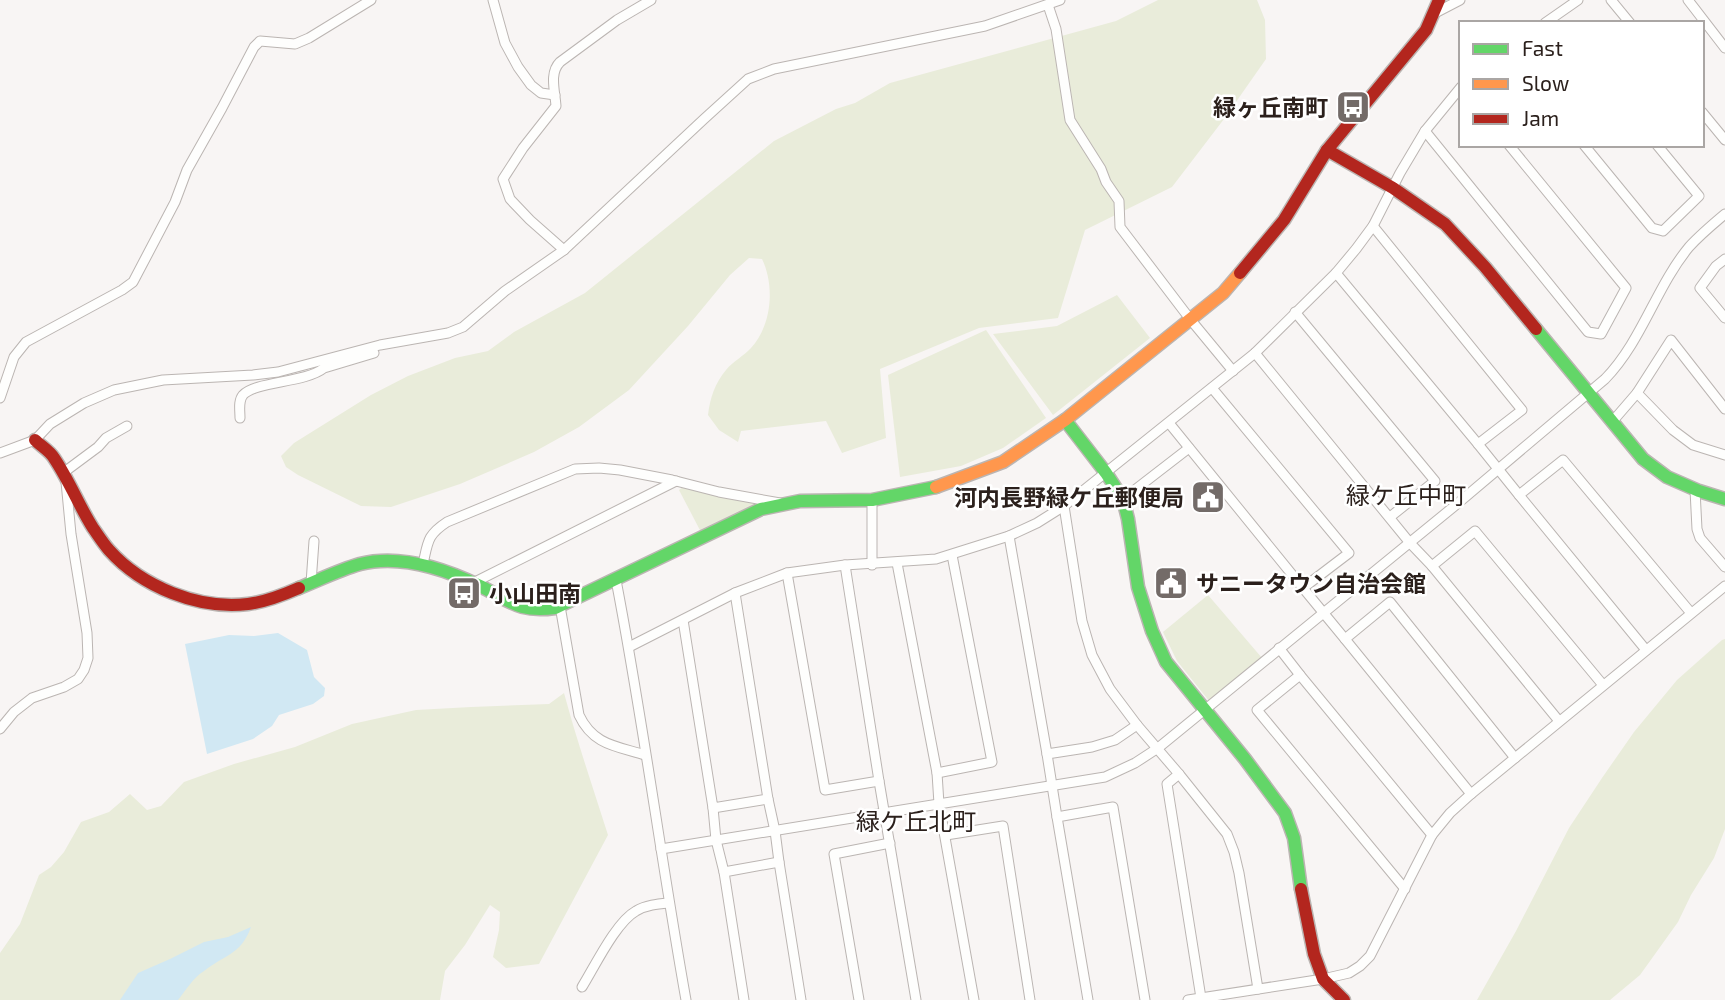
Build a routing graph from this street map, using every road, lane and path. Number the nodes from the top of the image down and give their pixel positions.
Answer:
1 (371, 0) edge
2 (493, 0) edge
3 (651, 0) edge
4 (1060, 0) edge
5 (1439, 0) edge
6 (1460, 0) edge
7 (1578, 0) edge
8 (1611, 0) edge
9 (1688, 0) edge
10 (1044, 4) edge
11 (1435, 13) junction
12 (1551, 21) edge
13 (1628, 21) edge
14 (1725, 48) edge
15 (1459, 89) edge
16 (555, 95) junction
17 (1704, 115) edge
18 (1425, 131) junction
19 (1725, 141) edge
20 (1511, 147) edge
21 (1586, 147) edge
22 (1659, 147) edge
23 (1328, 150) junction
24 (1393, 188) junction
25 (1725, 214) edge
26 (1373, 226) junction
27 (564, 250) junction
28 (1725, 259) edge
29 (1336, 274) junction
30 (1295, 312) junction
31 (1725, 318) edge
32 (1190, 319) junction
33 (390, 344) junction
34 (1255, 353) junction
35 (1233, 371) junction
36 (1212, 388) junction
37 (1637, 393) junction
38 (1588, 394) junction
39 (0, 398) edge
40 (1725, 409) edge
41 (240, 418) dead end
42 (1065, 421) junction
43 (1612, 422) junction
44 (1169, 423) junction
45 (127, 426) dead end
46 (35, 440) junction
47 (1478, 444) junction
48 (1189, 448) junction
49 (0, 453) edge
50 (1725, 456) edge
51 (1498, 470) junction
52 (1105, 473) junction
53 (64, 475) junction
54 (676, 481) junction
55 (1695, 489) junction
56 (1518, 495) junction
57 (1123, 499) junction
58 (1725, 499) edge
59 (872, 500) junction
60 (783, 503) junction
61 (1064, 506) junction
62 (1390, 517) junction
63 (1009, 536) junction
64 (314, 541) dead end
65 (1410, 542) junction
66 (952, 555) junction
67 (897, 563) junction
68 (423, 564) junction
69 (845, 565) junction
70 (872, 565) junction
71 (1432, 566) junction
72 (1725, 567) edge
73 (787, 573) junction
74 (616, 580) junction
75 (311, 583) junction
76 (473, 583) junction
77 (1725, 586) edge
78 (1303, 588) junction
79 (735, 593) junction
80 (560, 606) junction
81 (1323, 613) junction
82 (1691, 614) junction
83 (683, 620) junction
84 (1345, 639) junction
85 (629, 647) junction
86 (1279, 648) junction
87 (1646, 650) junction
88 (1300, 675) junction
89 (1603, 685) junction
90 (1205, 710) junction
91 (1559, 722) junction
92 (1137, 725) junction
93 (0, 729) edge
94 (1158, 748) junction
95 (1047, 754) junction
96 (645, 755) junction
97 (1515, 758) junction
98 (937, 773) junction
99 (1179, 774) junction
100 (879, 782) junction
101 (1052, 786) junction
102 (1471, 794) junction
103 (768, 799) junction
104 (939, 804) junction
105 (713, 808) junction
106 (885, 813) junction
107 (1057, 817) junction
108 (775, 831) junction
109 (946, 835) junction
110 (1432, 835) junction
111 (716, 840) junction
112 (890, 843) junction
113 (660, 849) junction
114 (779, 862) junction
115 (724, 872) junction
116 (1405, 889) junction
117 (668, 903) junction
118 (1322, 979) junction
119 (582, 987) dead end
120 (1258, 989) junction
121 (1201, 998) junction
122 (686, 1000) edge
123 (744, 1000) edge
124 (801, 1000) edge
125 (859, 1000) edge
126 (916, 1000) edge
127 (974, 1000) edge
128 (1031, 1000) edge
129 (1088, 1000) edge
130 (1144, 1000) edge
131 (1188, 1000) edge
132 (1344, 1000) edge

1 - 39 street
2 - 16 street
3 - 16 street
4 - 10 street
5 - 11 street
6 - 11 street
7 - 12 street
8 - 13 street
9 - 14 street
10 - 27 street
10 - 32 street
11 - 23 street
15 - 18 street
16 - 27 street
17 - 19 street
18 - 20 street
18 - 24 street
21 - 22 street
23 - 24 street
23 - 32 street
24 - 26 street
24 - 38 street
25 - 38 street
26 - 29 street
26 - 47 street
27 - 33 street
28 - 31 street
29 - 30 street
29 - 47 street
30 - 34 street
30 - 62 street
32 - 35 street
32 - 42 street
33 - 41 street
33 - 46 street
34 - 35 street
34 - 62 street
35 - 36 street
36 - 44 street
36 - 78 street
37 - 40 street
37 - 43 street
37 - 50 street
38 - 43 street
38 - 51 street
42 - 52 street
42 - 59 street
43 - 55 street
44 - 48 street
44 - 52 street
45 - 53 street
46 - 49 street
46 - 53 street
47 - 51 street
48 - 57 street
48 - 78 street
51 - 56 street
51 - 65 street
52 - 57 street
52 - 61 street
53 - 75 street
53 - 93 street
54 - 60 street
54 - 68 street
54 - 76 street
55 - 58 street
55 - 72 street
56 - 82 street
56 - 87 street
57 - 90 street
59 - 60 street
59 - 70 street
60 - 74 street
61 - 63 street
61 - 92 street
62 - 65 street
63 - 66 street
63 - 95 street
64 - 75 street
65 - 71 street
65 - 81 street
66 - 67 street
66 - 98 street
67 - 70 street
67 - 98 street
68 - 75 street
68 - 76 street
69 - 70 street
69 - 73 street
69 - 100 street
71 - 89 street
71 - 91 street
73 - 79 street
73 - 100 street
74 - 80 street
74 - 85 street
76 - 80 street
77 - 82 street
78 - 81 street
79 - 83 street
79 - 103 street
80 - 96 street
81 - 84 street
81 - 86 street
82 - 87 street
83 - 85 street
83 - 105 street
84 - 97 street
84 - 102 street
85 - 96 street
86 - 88 street
86 - 90 street
87 - 89 street
88 - 110 street
88 - 116 street
89 - 91 street
90 - 94 street
90 - 118 street
91 - 97 street
92 - 94 street
92 - 95 street
94 - 99 street
94 - 101 street
95 - 101 street
96 - 113 street
97 - 102 street
98 - 104 street
99 - 120 street
99 - 121 street
100 - 106 street
101 - 104 street
101 - 107 street
102 - 110 street
103 - 105 street
103 - 108 street
104 - 106 street
104 - 109 street
105 - 111 street
106 - 108 street
106 - 112 street
107 - 129 street
107 - 130 street
108 - 111 street
108 - 114 street
109 - 127 street
109 - 128 street
110 - 116 street
111 - 113 street
111 - 115 street
112 - 125 street
112 - 126 street
113 - 117 street
114 - 115 street
114 - 124 street
115 - 123 street
116 - 118 street
117 - 119 street
117 - 122 street
118 - 120 street
118 - 132 street
120 - 121 street
121 - 131 street

